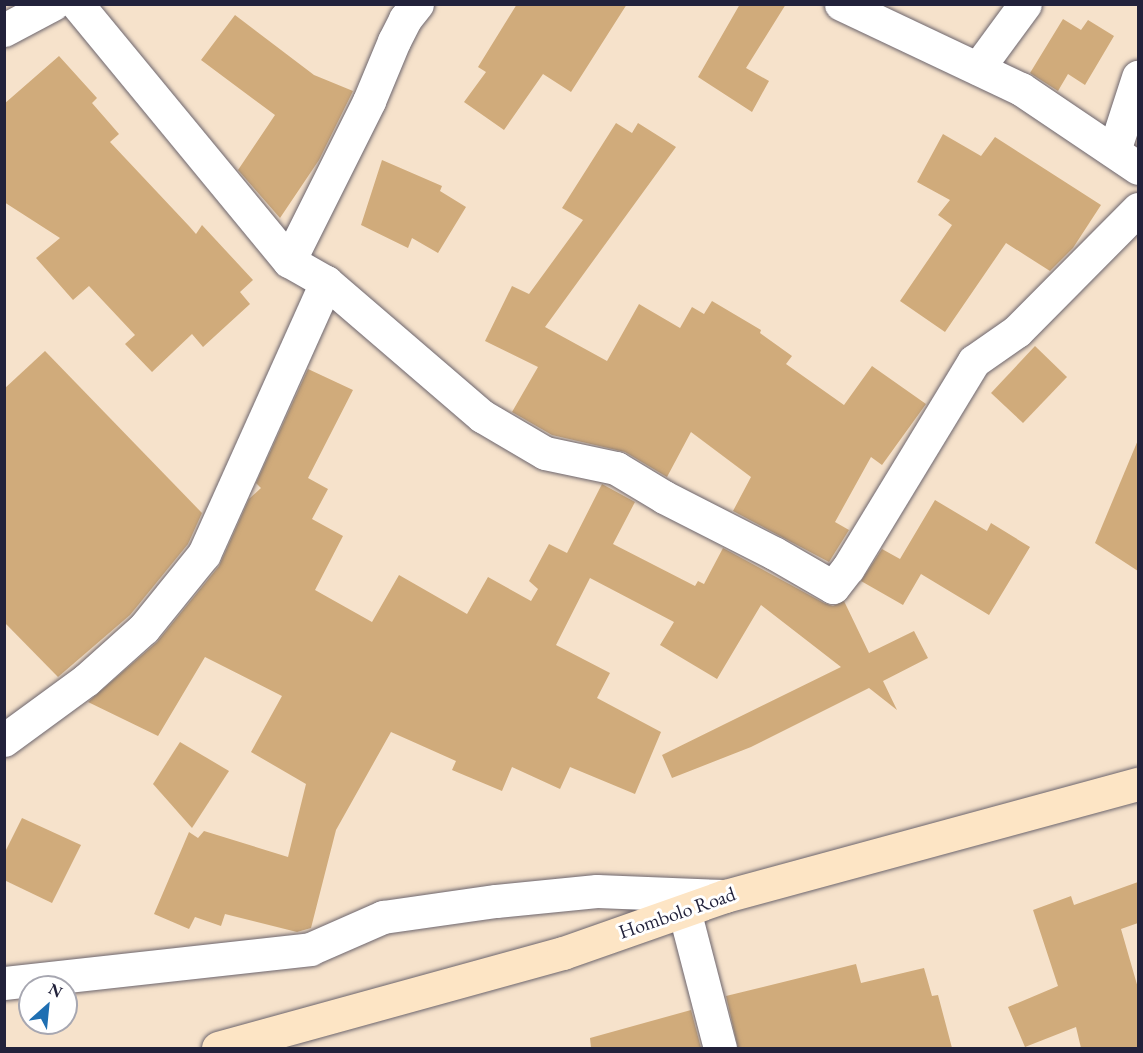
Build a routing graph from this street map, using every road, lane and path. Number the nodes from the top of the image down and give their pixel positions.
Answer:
1 (53, 4) edge
2 (77, 4) edge
3 (417, 4) edge
4 (841, 4) edge
5 (1025, 4) edge
6 (4, 30) edge
7 (978, 68) junction
8 (1138, 76) edge
9 (1126, 160) edge
10 (1138, 209) edge
11 (289, 261) junction
12 (326, 282) junction
13 (4, 740) edge
14 (1138, 784) edge
15 (724, 896) junction
16 (684, 910) junction
17 (9, 978) edge
18 (218, 1048) edge
19 (720, 1048) edge

1 - 6 street
2 - 11 street
3 - 11 street
4 - 7 street
5 - 7 street
7 - 9 street
8 - 9 street
10 - 12 street
11 - 12 street
12 - 13 street
14 - 15 street, Hombolo Road
15 - 16 street, Hombolo Road
15 - 17 street
16 - 18 street, Hombolo Road
16 - 19 street

